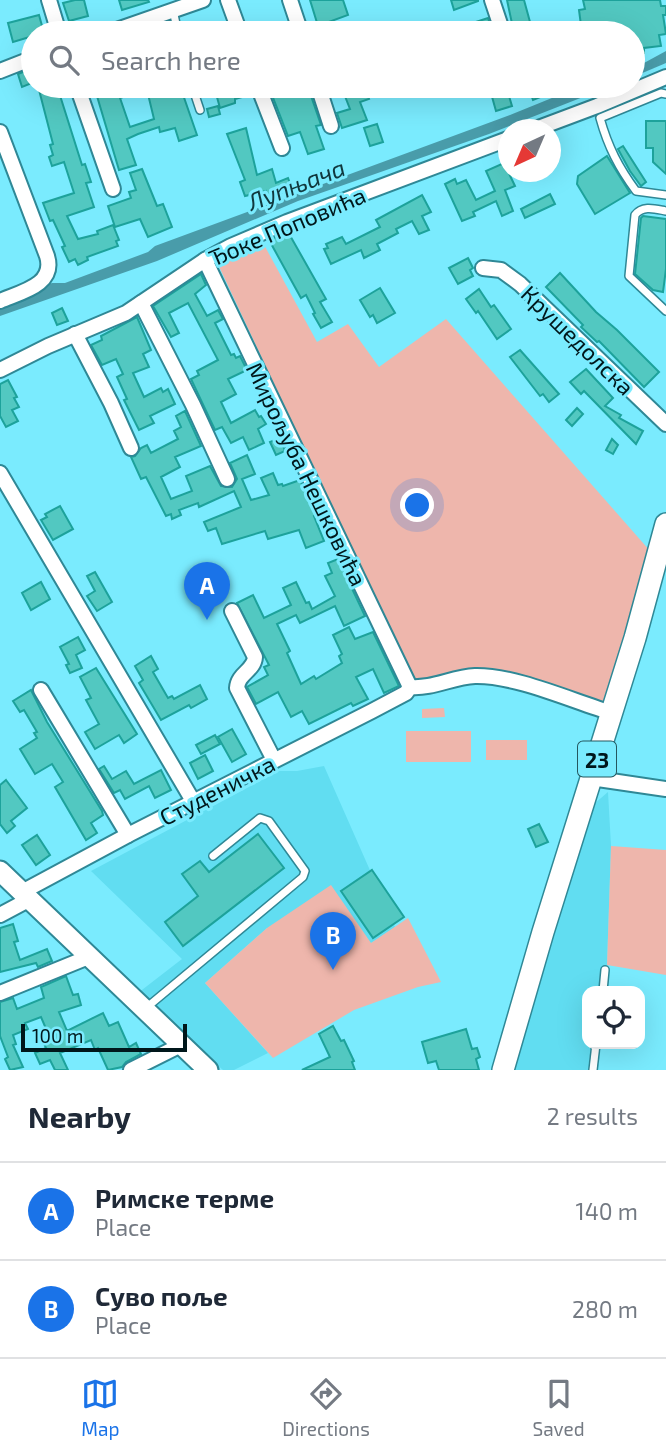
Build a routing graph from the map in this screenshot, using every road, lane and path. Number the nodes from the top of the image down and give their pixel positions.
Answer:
1 (49, 0) edge
2 (203, 0) edge
3 (228, 0) edge
4 (290, 0) edge
5 (492, 0) edge
6 (173, 10) junction
7 (55, 21) edge
8 (142, 21) edge
9 (175, 21) edge
10 (236, 21) edge
11 (297, 21) edge
12 (499, 21) edge
13 (21, 63) edge
14 (0, 71) edge
15 (666, 77) edge
16 (645, 86) edge
17 (666, 94) edge
18 (81, 98) edge
19 (196, 98) edge
20 (263, 98) edge
21 (322, 98) edge
22 (616, 98) edge
23 (200, 110) dead end
24 (561, 120) edge
25 (331, 126) dead end
26 (0, 132) edge
27 (498, 143) edge
28 (282, 148) dead end
29 (113, 189) dead end
30 (666, 195) edge
31 (666, 211) edge
32 (205, 260) junction
33 (483, 268) dead end
34 (0, 300) edge
35 (141, 303) junction
36 (666, 311) edge
37 (75, 334) junction
38 (0, 370) edge
39 (666, 424) edge
40 (131, 448) dead end
41 (0, 473) edge
42 (227, 480) dead end
43 (666, 524) edge
44 (232, 611) dead end
45 (410, 687) junction
46 (41, 690) dead end
47 (612, 713) junction
48 (274, 760) junction
49 (591, 778) junction
50 (666, 789) edge
51 (193, 801) junction
52 (128, 835) junction
53 (213, 856) dead end
54 (0, 871) edge
55 (26, 895) junction
56 (0, 915) edge
57 (91, 956) junction
58 (606, 970) dead end
59 (604, 986) edge
60 (0, 993) edge
61 (145, 1009) junction
62 (181, 1045) junction
63 (595, 1049) edge
64 (131, 1070) edge
65 (208, 1070) edge
66 (503, 1070) edge
67 (593, 1070) edge

1 - 7 street
2 - 6 street
3 - 10 street
4 - 11 street
5 - 12 street
6 - 8 street
6 - 9 lane
13 - 14 street
15 - 16 street
17 - 30 lane
18 - 29 street
19 - 23 lane
20 - 28 street
21 - 25 street
22 - 24 street
26 - 34 street
27 - 32 street, Ђоке Поповића
31 - 36 lane
32 - 35 street, Ђоке Поповића
32 - 45 street, Мирољуба Нешковића
33 - 39 street, Крушедолска
35 - 37 street, Ђоке Поповића
35 - 42 street
37 - 38 street, Ђоке Поповића
37 - 40 street
41 - 51 street
43 - 47 main road, 23
44 - 48 street
45 - 47 street
45 - 48 street, Студеничка
46 - 52 street
47 - 49 main road, 23
48 - 51 street, Студеничка
49 - 50 street
49 - 66 main road, 23
51 - 52 street, Студеничка
52 - 55 street, Студеничка
53 - 61 lane
54 - 55 main road
55 - 56 street, Студеничка
55 - 57 main road
57 - 60 street
57 - 61 main road
58 - 59 lane
61 - 62 main road
62 - 64 street
62 - 65 main road
63 - 67 lane

